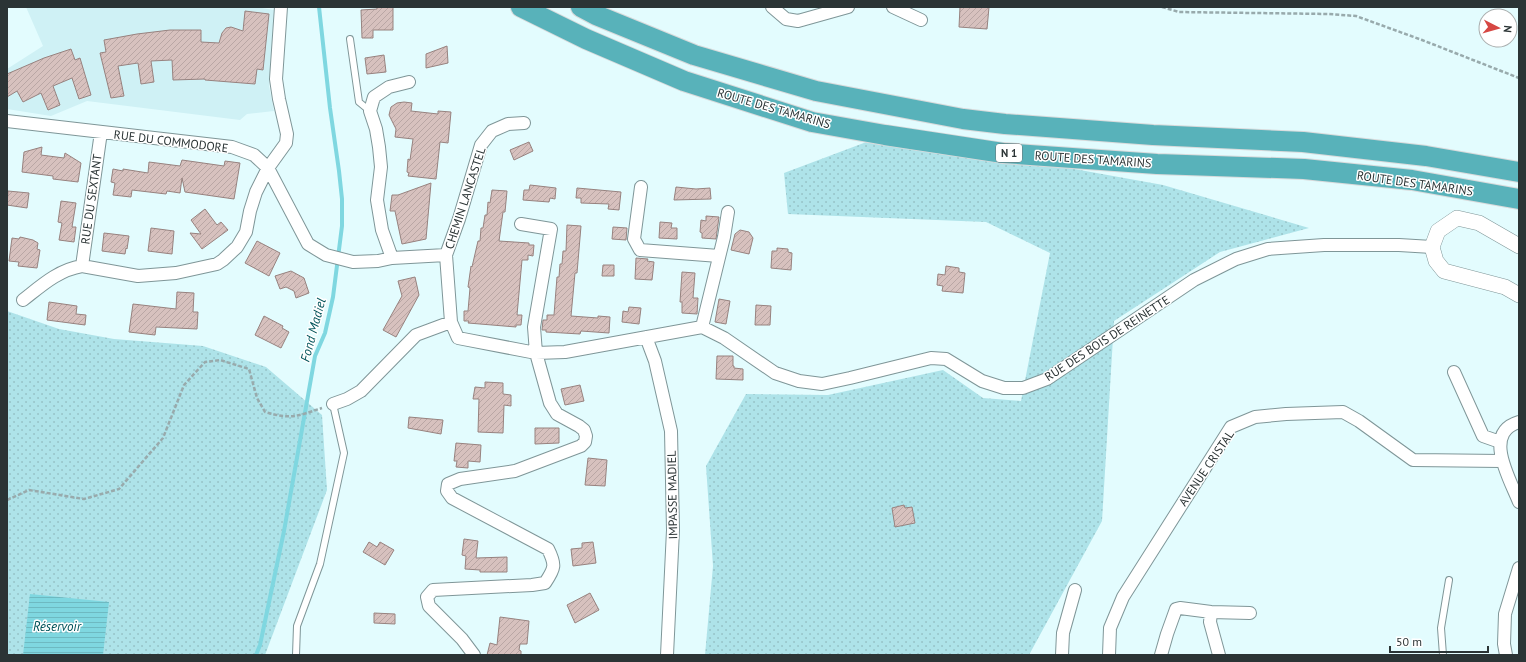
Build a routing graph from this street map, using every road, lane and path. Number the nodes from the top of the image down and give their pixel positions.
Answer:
1 (281, 7) edge
2 (521, 7) edge
3 (581, 7) edge
4 (772, 7) edge
5 (848, 7) edge
6 (893, 7) edge
7 (1162, 7) edge
8 (921, 20) dead end
9 (350, 39) dead end
10 (1519, 78) edge
11 (409, 82) dead end
12 (370, 111) junction
13 (7, 121) edge
14 (524, 123) dead end
15 (101, 132) junction
16 (268, 168) junction
17 (1519, 172) edge
18 (641, 187) dead end
19 (1519, 199) edge
20 (728, 212) dead end
21 (521, 224) dead end
22 (1519, 246) edge
23 (1432, 247) junction
24 (446, 255) junction
25 (719, 256) junction
26 (392, 258) junction
27 (82, 266) junction
28 (1519, 295) edge
29 (23, 300) dead end
30 (451, 322) junction
31 (702, 327) junction
32 (646, 338) junction
33 (536, 352) junction
34 (1454, 372) dead end
35 (333, 404) junction
36 (1519, 422) edge
37 (1500, 442) junction
38 (1502, 461) junction
39 (7, 500) edge
40 (1519, 502) edge
41 (1519, 568) edge
42 (1449, 580) dead end
43 (1075, 590) dead end
44 (1211, 612) junction
45 (1250, 613) dead end
46 (296, 655) edge
47 (474, 655) edge
48 (667, 655) edge
49 (1062, 655) edge
50 (1109, 655) edge
51 (1162, 655) edge
52 (1219, 655) edge
53 (1443, 655) edge
54 (1506, 655) edge

1 - 16 street
2 - 19 highway, ROUTE DES TAMARINS / N 1
3 - 17 highway
4 - 5 street
6 - 8 street
7 - 10 path
9 - 12 lane
11 - 12 street
12 - 26 street
13 - 15 street, RUE DU COMMODORE
14 - 24 street, CHEMIN LANCASTEL
15 - 16 street, RUE DU COMMODORE
15 - 27 street, RUE DU SEXTANT
16 - 26 street, RUE DU COMMODORE
16 - 27 street
18 - 25 street
20 - 25 street
21 - 33 street
22 - 23 street
23 - 28 street
23 - 31 street, RUE DES BOIS DE REINETTE
24 - 26 street, RUE DU COMMODORE
24 - 30 street, CHEMIN LANCASTEL
25 - 31 street
27 - 29 street
30 - 33 street
30 - 35 street
31 - 32 street
32 - 33 street
32 - 48 street, IMPASSE MADIEL
33 - 47 street
34 - 37 street
35 - 39 path
35 - 46 lane
36 - 37 street
37 - 38 street
38 - 40 street
38 - 50 street, AVENUE CRISTAL
41 - 54 street
42 - 53 lane
43 - 49 street
44 - 45 street
44 - 51 street
44 - 52 street

